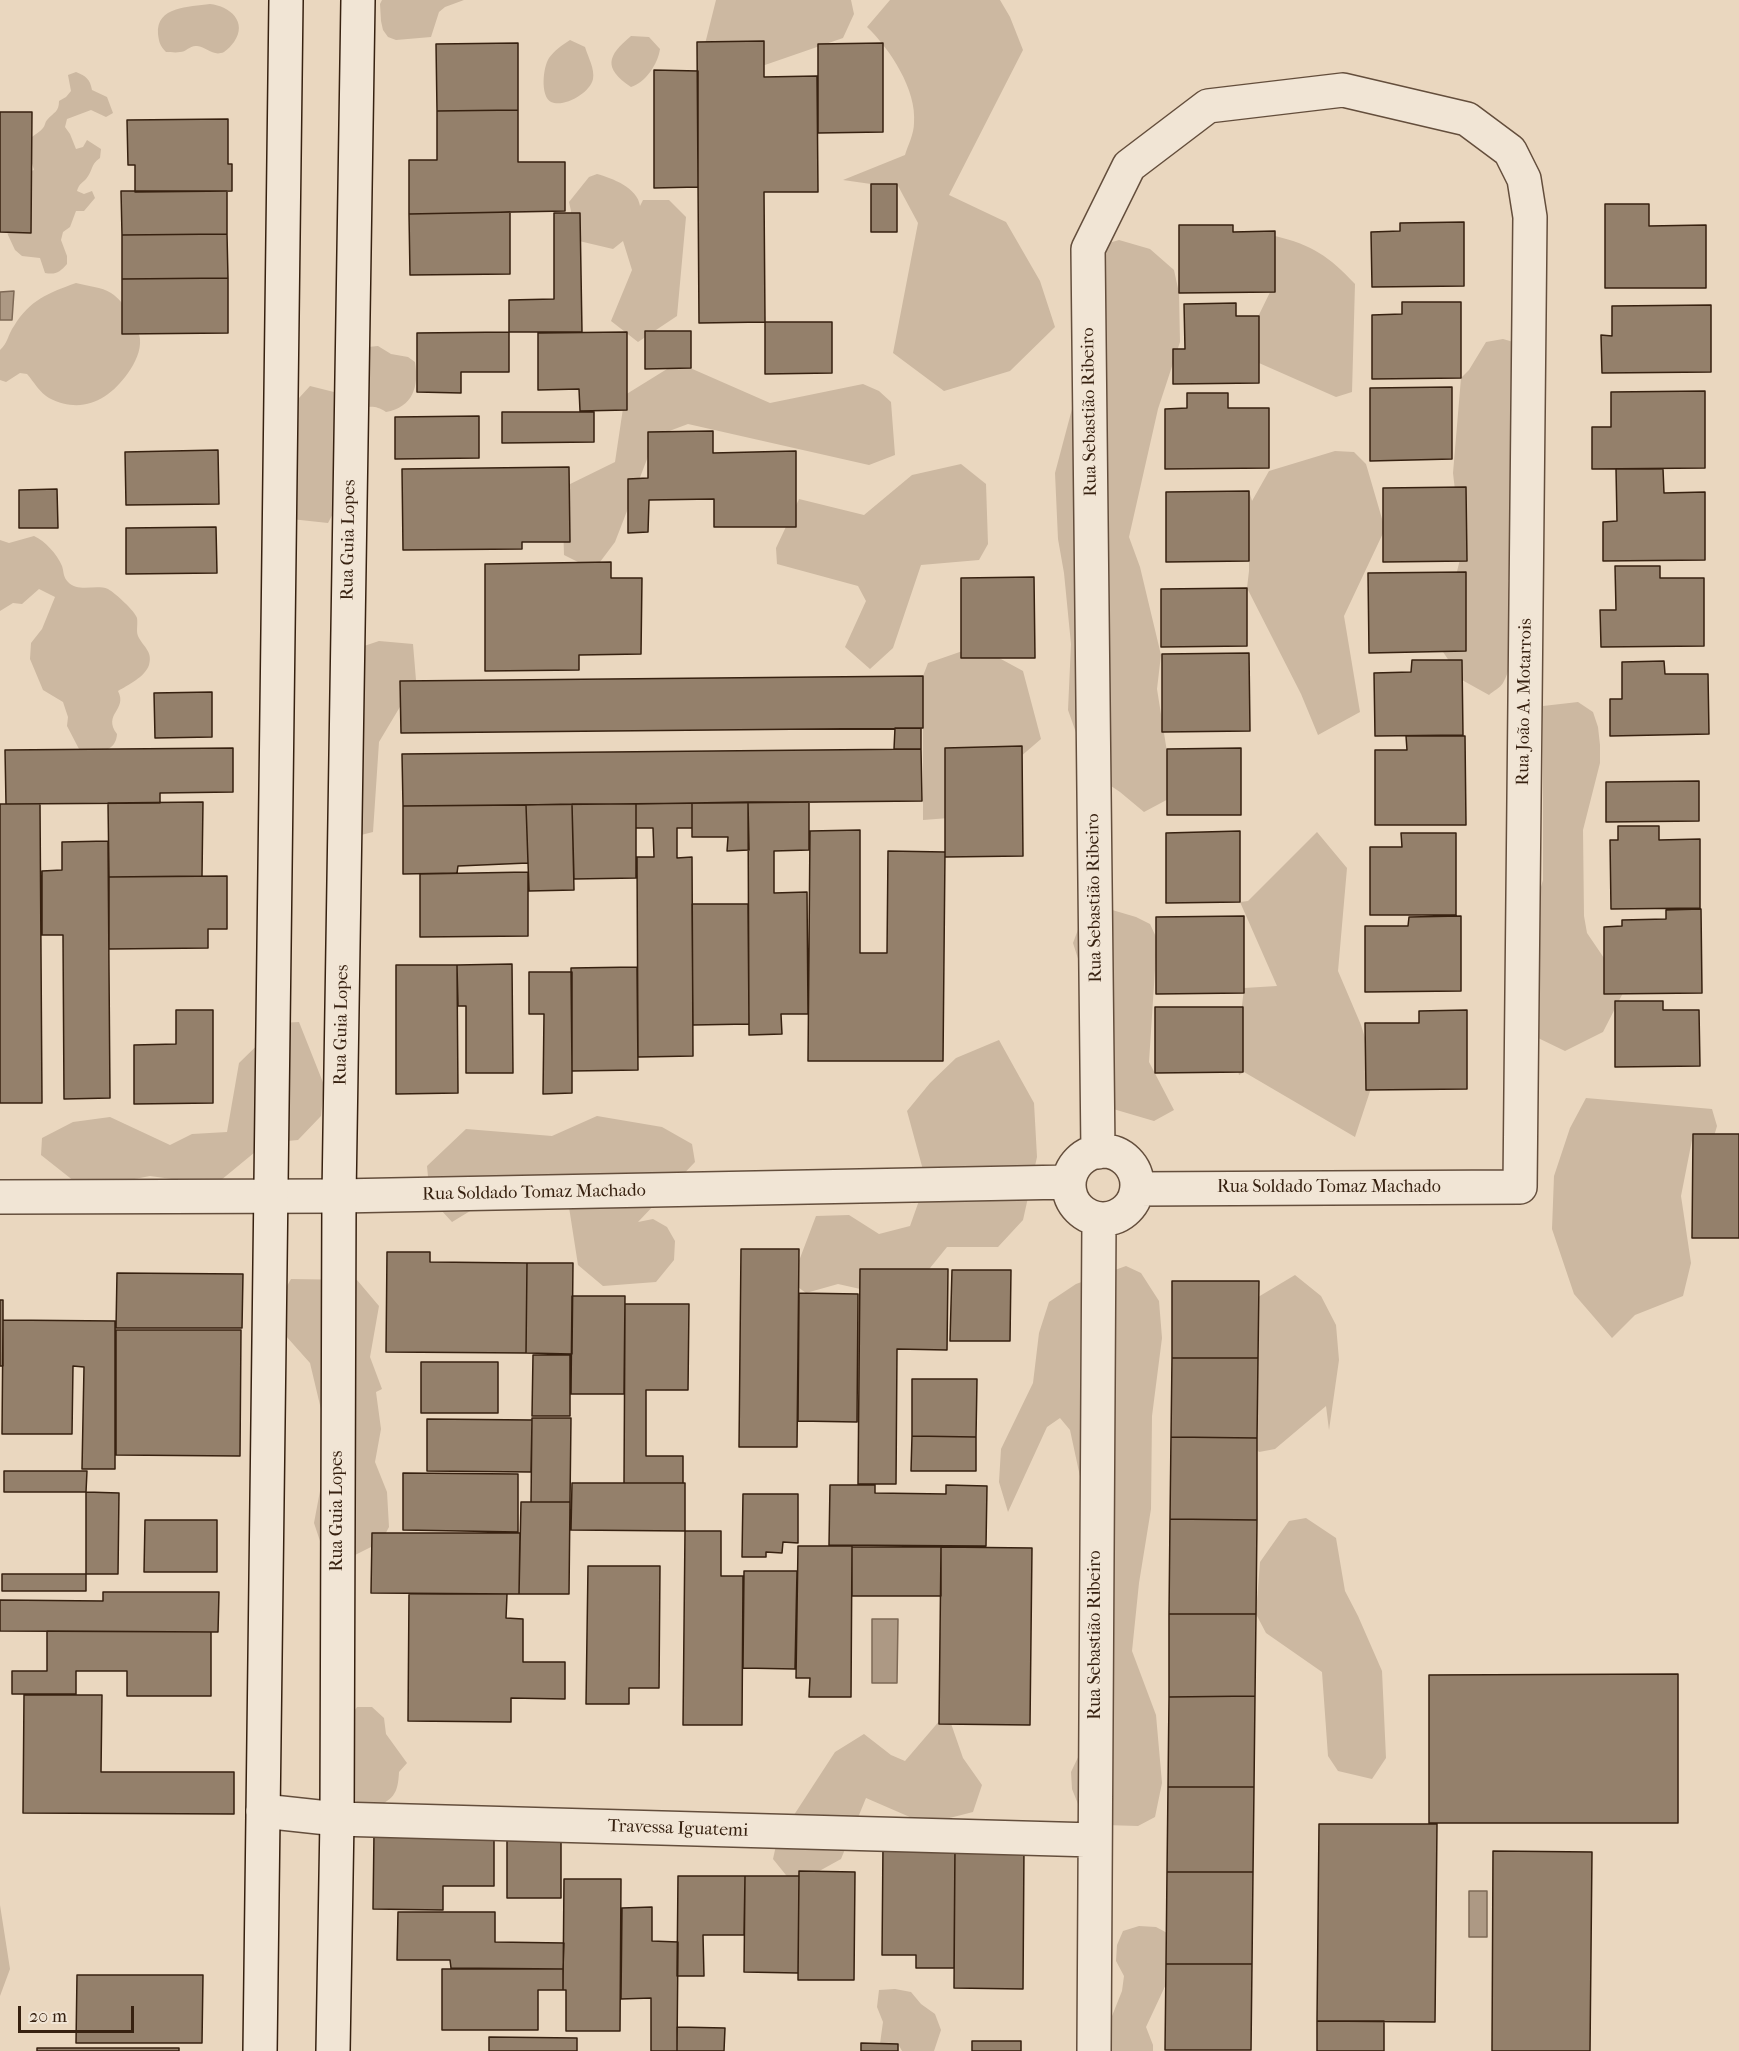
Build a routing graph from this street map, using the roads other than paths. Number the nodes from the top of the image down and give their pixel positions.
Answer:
1 (286, 0) edge
2 (358, 0) edge
3 (1530, 217) joint
4 (1098, 1152) junction
5 (1069, 1182) junction
6 (1520, 1186) joint
7 (1137, 1189) junction
8 (271, 1195) junction
9 (339, 1196) junction
10 (0, 1197) edge
11 (1100, 1220) junction
12 (263, 1811) junction
13 (338, 1819) junction
14 (1094, 1840) junction
15 (260, 2051) edge
16 (333, 2051) edge
17 (1094, 2051) edge

1 - 8 street
2 - 9 street, Rua Guia Lopes
3 - 4 street, Rua Sebastião Ribeiro
3 - 6 street, Rua João A. Motarrois
4 - 5 street
4 - 7 street
5 - 9 street, Rua Soldado Tomaz Machado
5 - 11 street
6 - 7 street, Rua Soldado Tomaz Machado
7 - 11 street
8 - 9 street, Rua Soldado Tomaz Machado
8 - 10 street, Rua Soldado Tomaz Machado
8 - 12 street
9 - 13 street, Rua Guia Lopes
11 - 14 street, Rua Sebastião Ribeiro
12 - 13 street, Travessa Iguatemi
12 - 15 street
13 - 14 street, Travessa Iguatemi
13 - 16 street, Rua Guia Lopes
14 - 17 street, Rua Sebastião Ribeiro

